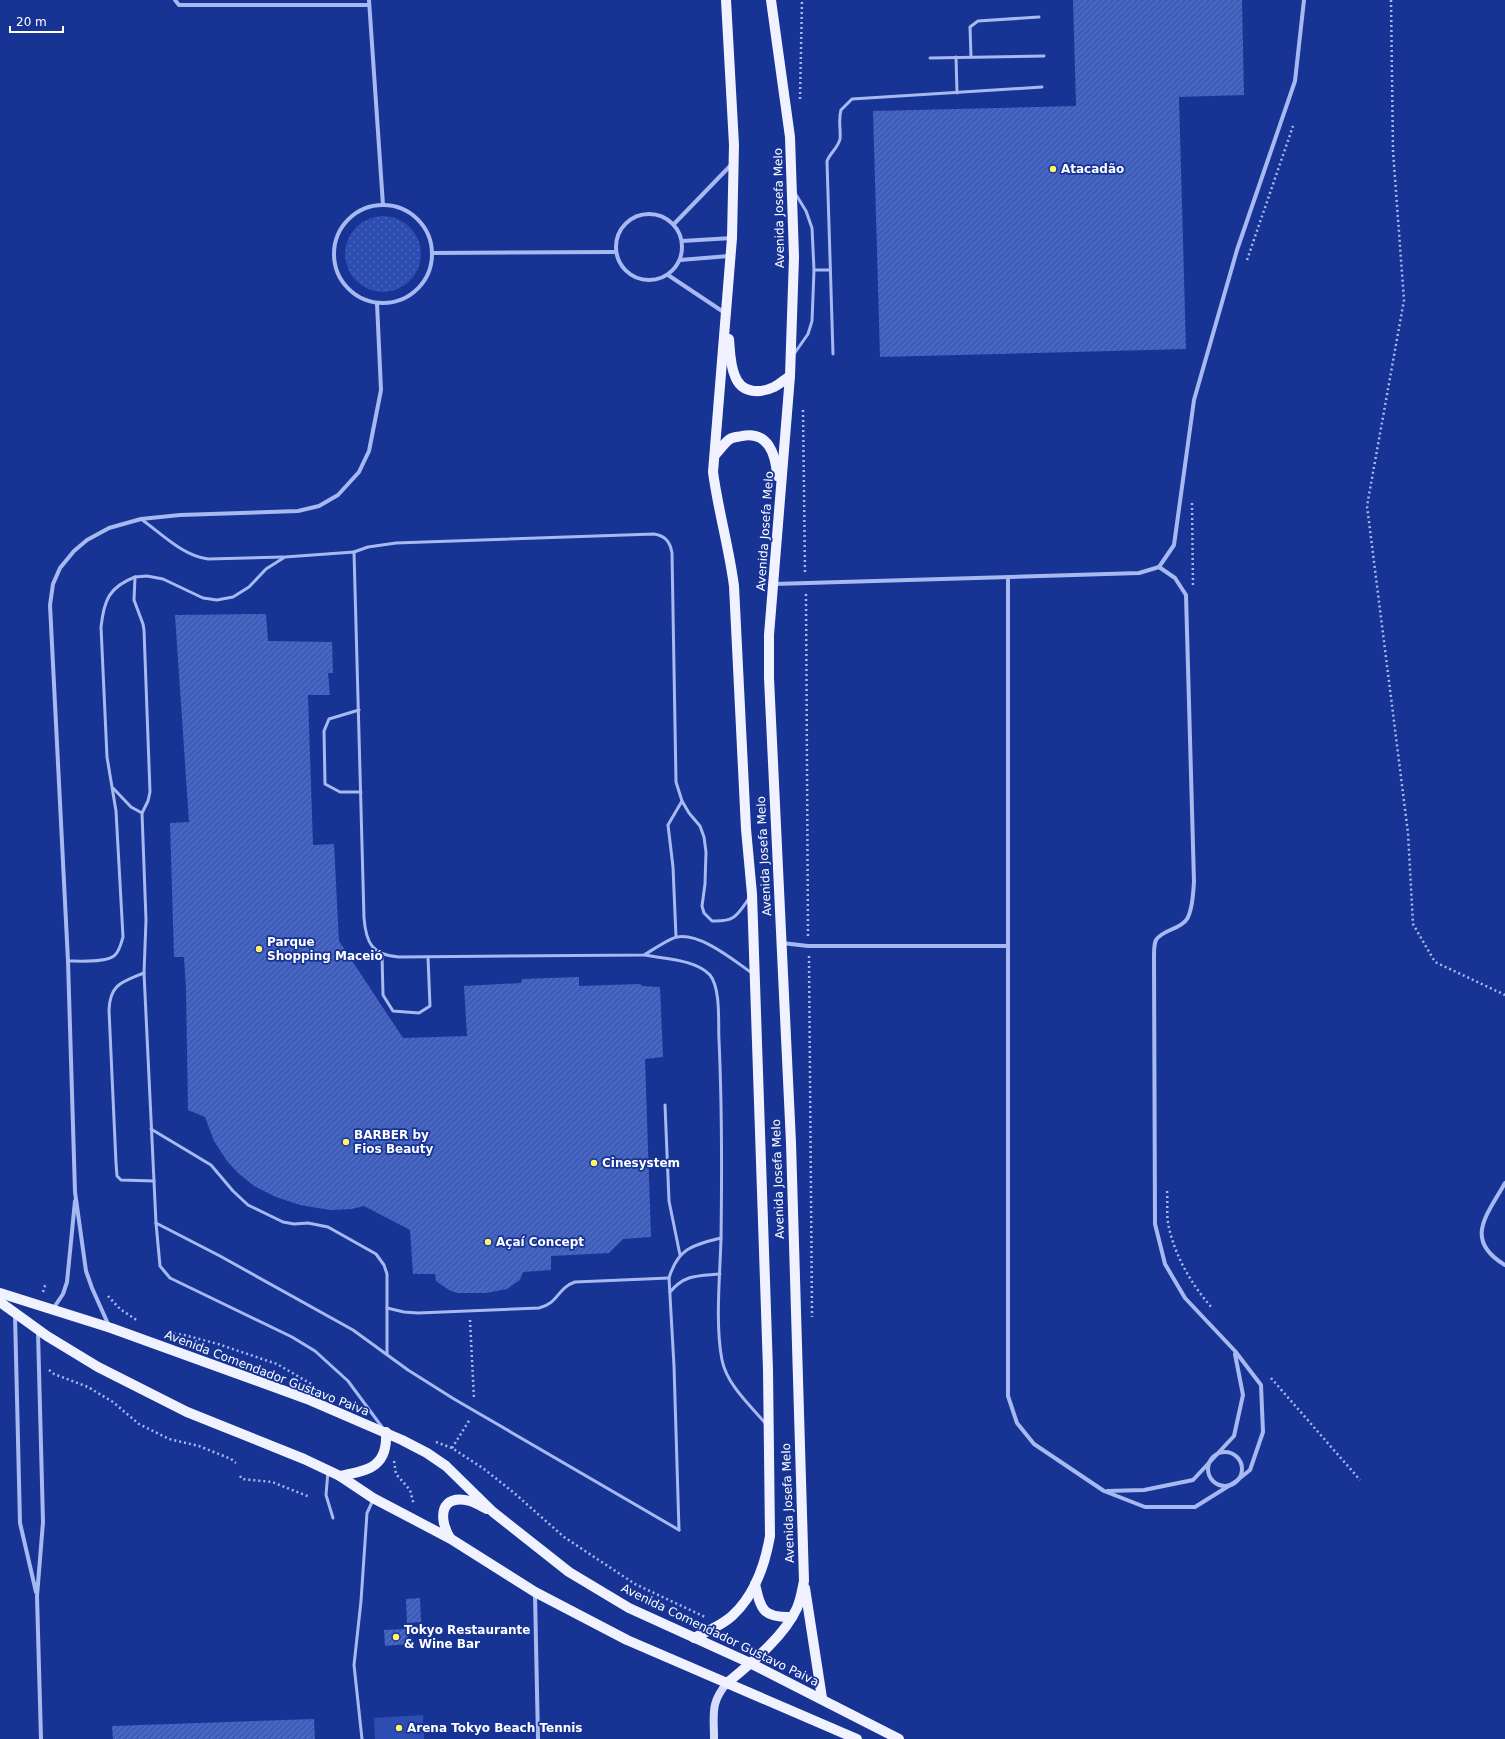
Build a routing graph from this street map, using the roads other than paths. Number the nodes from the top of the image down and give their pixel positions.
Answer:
1 (175, 0) edge
2 (726, 0) edge
3 (771, 0) edge
4 (1304, 0) edge
5 (320, 2) edge
6 (369, 2) edge
7 (1039, 17) dead end
8 (1044, 56) dead end
9 (956, 57) junction
10 (971, 57) junction
11 (930, 58) dead end
12 (1042, 87) dead end
13 (957, 93) junction
14 (733, 163) junction
15 (791, 188) junction
16 (383, 205) junction
17 (674, 224) junction
18 (732, 238) junction
19 (682, 241) junction
20 (616, 252) junction
21 (432, 253) junction
22 (730, 256) junction
23 (680, 260) junction
24 (814, 270) junction
25 (830, 270) junction
26 (668, 274) junction
27 (377, 303) junction
28 (726, 318) junction
29 (833, 354) dead end
30 (790, 359) junction
31 (790, 376) junction
32 (715, 455) junction
33 (141, 519) junction
34 (778, 520) junction
35 (354, 552) junction
36 (285, 557) junction
37 (1159, 567) junction
38 (135, 577) junction
39 (1008, 577) junction
40 (773, 584) junction
41 (359, 710) junction
42 (112, 787) junction
43 (361, 792) junction
44 (682, 801) junction
45 (142, 813) junction
46 (752, 894) junction
47 (676, 937) junction
48 (782, 943) junction
49 (1007, 946) junction
50 (382, 955) junction
51 (644, 955) junction
52 (428, 957) junction
53 (68, 961) junction
54 (144, 973) junction
55 (755, 975) junction
56 (665, 1105) dead end
57 (151, 1129) junction
58 (154, 1181) junction
59 (1505, 1183) edge
60 (75, 1192) junction
61 (156, 1223) junction
62 (721, 1238) junction
63 (680, 1255) junction
64 (1505, 1265) edge
65 (720, 1274) junction
66 (669, 1278) junction
67 (670, 1292) junction
68 (0, 1293) edge
69 (0, 1302) edge
70 (387, 1308) junction
71 (53, 1309) junction
72 (15, 1313) junction
73 (110, 1328) junction
74 (38, 1329) junction
75 (1235, 1351) junction
76 (387, 1354) junction
77 (770, 1429) junction
78 (386, 1432) junction
79 (1212, 1458) junction
80 (328, 1470) junction
81 (340, 1476) junction
82 (1236, 1482) junction
83 (1104, 1491) junction
84 (373, 1498) junction
85 (492, 1512) junction
86 (333, 1518) dead end
87 (450, 1539) junction
88 (804, 1581) junction
89 (755, 1584) junction
90 (535, 1592) junction
91 (37, 1596) junction
92 (792, 1616) junction
93 (694, 1638) junction
94 (750, 1663) junction
95 (727, 1683) junction
96 (822, 1698) junction
97 (41, 1739) edge
98 (362, 1739) edge
99 (538, 1739) edge
100 (714, 1739) edge
101 (857, 1739) edge
102 (899, 1739) edge

1 - 5 street
2 - 14 main road, Avenida Josefa Melo
3 - 15 main road, Avenida Josefa Melo
4 - 37 street
5 - 6 street
6 - 16 street
7 - 10 lane
8 - 10 lane
9 - 10 lane
9 - 11 lane
9 - 13 lane
12 - 13 lane
13 - 25 lane
14 - 17 street
14 - 18 main road, Avenida Josefa Melo
15 - 24 lane
15 - 30 main road, Avenida Josefa Melo
16 - 21 street
16 - 27 street
17 - 19 street
17 - 20 street
18 - 19 street
18 - 22 main road, Avenida Josefa Melo
19 - 23 street
20 - 21 street
20 - 26 street
21 - 27 street
22 - 23 street
22 - 28 main road, Avenida Josefa Melo
23 - 26 street
24 - 25 lane
24 - 30 lane
25 - 29 lane
26 - 28 street
27 - 33 street
28 - 31 main road
28 - 32 main road, Avenida Josefa Melo
30 - 31 main road, Avenida Josefa Melo
31 - 34 main road, Avenida Josefa Melo
32 - 34 main road
32 - 46 main road, Avenida Josefa Melo
33 - 36 lane
33 - 53 street
34 - 40 main road, Avenida Josefa Melo
35 - 36 lane
35 - 41 lane
35 - 44 lane
36 - 38 lane
37 - 39 street
37 - 75 street
38 - 42 lane
38 - 45 lane
39 - 40 street
39 - 49 street
40 - 48 main road, Avenida Josefa Melo
41 - 43 lane
41 - 43 lane
42 - 45 lane
42 - 53 lane
43 - 50 lane
44 - 46 lane
44 - 47 lane
45 - 54 lane
46 - 55 main road, Avenida Josefa Melo
47 - 51 lane
47 - 55 lane
48 - 49 street
48 - 88 main road, Avenida Josefa Melo
49 - 83 street
50 - 52 lane
50 - 52 lane
51 - 52 lane
51 - 62 lane
53 - 60 street
54 - 57 lane
54 - 58 lane
55 - 77 main road, Avenida Josefa Melo
56 - 63 lane
57 - 58 lane
57 - 70 lane
58 - 61 lane
59 - 64 street
60 - 71 street
60 - 73 street
61 - 76 lane
61 - 78 lane
62 - 63 lane
62 - 65 lane
63 - 66 lane
65 - 67 lane
65 - 77 lane
66 - 67 lane
66 - 70 lane
67 - 76 lane
68 - 71 main road, Avenida Comendador Gustavo Paiva
69 - 72 main road
70 - 76 lane
71 - 73 main road, Avenida Comendador Gustavo Paiva
72 - 74 main road
72 - 91 street
73 - 78 main road, Avenida Comendador Gustavo Paiva
74 - 80 main road
74 - 91 street
75 - 79 street
75 - 82 street
77 - 89 main road, Avenida Josefa Melo
78 - 81 main road
78 - 85 main road, Avenida Comendador Gustavo Paiva
79 - 82 street
79 - 82 street
79 - 83 street
80 - 81 main road
80 - 86 lane
81 - 84 main road
82 - 83 street
84 - 87 main road
84 - 98 lane
85 - 87 main road
85 - 93 main road, Avenida Comendador Gustavo Paiva
87 - 90 main road
88 - 92 main road, Avenida Josefa Melo
88 - 96 main road
89 - 92 main road
89 - 93 main road, Avenida Josefa Melo
90 - 95 main road
90 - 99 street
91 - 97 street
92 - 94 main road, Avenida Josefa Melo
93 - 94 main road, Avenida Comendador Gustavo Paiva
94 - 95 main road, Avenida Josefa Melo
94 - 96 main road, Avenida Comendador Gustavo Paiva
95 - 100 street
95 - 101 main road
96 - 102 main road, Avenida Comendador Gustavo Paiva

